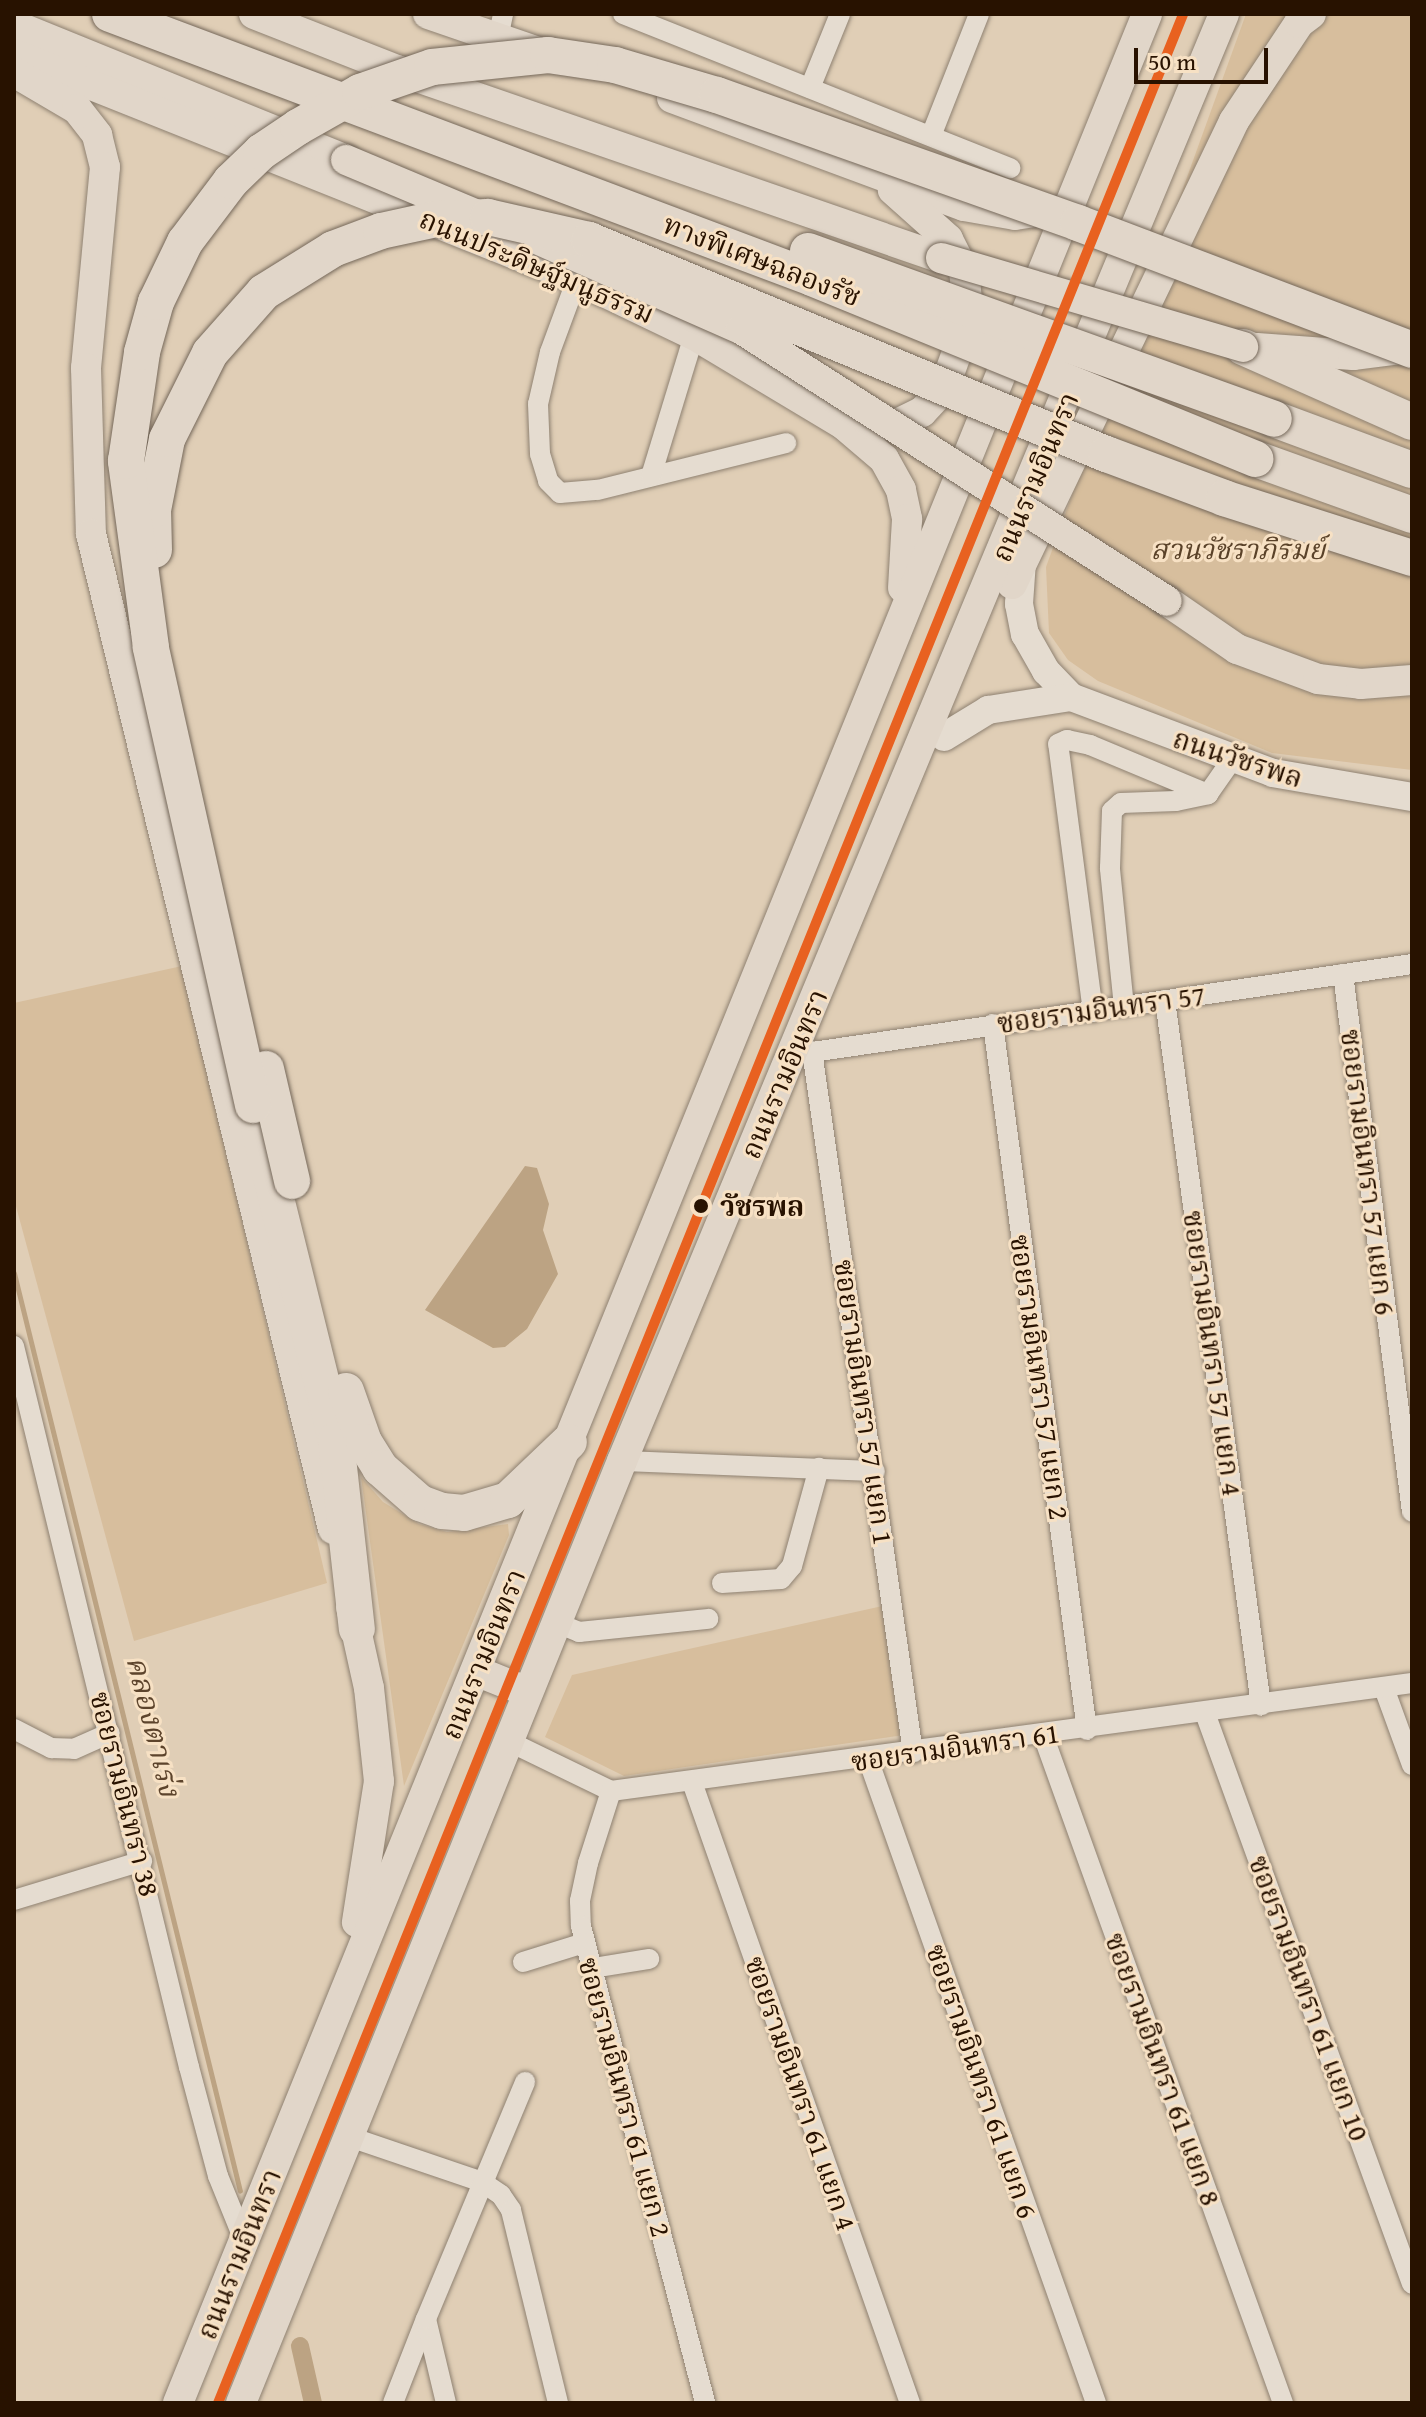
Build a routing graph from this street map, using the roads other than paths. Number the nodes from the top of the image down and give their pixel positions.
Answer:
1 (110, 14) edge
2 (178, 14) edge
3 (254, 14) edge
4 (428, 14) edge
5 (623, 14) edge
6 (682, 14) edge
7 (840, 14) edge
8 (979, 14) edge
9 (1147, 14) edge
10 (1224, 14) edge
11 (1311, 14) edge
12 (14, 25) edge
13 (500, 26) edge
14 (674, 34) junction
15 (14, 54) edge
16 (14, 72) edge
17 (810, 88) junction
18 (931, 136) junction
19 (1096, 143) junction
20 (1010, 168) dead end
21 (878, 178) junction
22 (577, 279) junction
23 (694, 335) junction
24 (1243, 347) junction
25 (1412, 349) edge
26 (1412, 422) edge
27 (843, 424) junction
28 (786, 443) dead end
29 (1412, 470) edge
30 (651, 476) junction
31 (1412, 515) edge
32 (1412, 558) edge
33 (1022, 560) junction
34 (900, 618) junction
35 (1412, 680) edge
36 (1071, 697) junction
37 (944, 737) junction
38 (1231, 761) junction
39 (1208, 794) junction
40 (1412, 797) edge
41 (848, 924) junction
42 (1412, 964) edge
43 (1343, 974) junction
44 (1165, 1000) junction
45 (1124, 1007) junction
46 (1093, 1012) junction
47 (993, 1024) junction
48 (801, 1054) junction
49 (244, 1113) junction
50 (14, 1346) edge
51 (569, 1442) junction
52 (622, 1461) junction
53 (819, 1468) junction
54 (875, 1471) junction
55 (1412, 1512) edge
56 (722, 1583) dead end
57 (708, 1619) dead end
58 (557, 1623) junction
59 (357, 1629) joint
60 (476, 1671) junction
61 (1412, 1683) edge
62 (1384, 1688) junction
63 (528, 1692) junction
64 (1261, 1705) junction
65 (1205, 1713) junction
66 (14, 1729) edge
67 (1087, 1730) junction
68 (110, 1733) junction
69 (1043, 1735) junction
70 (508, 1741) junction
71 (913, 1753) junction
72 (868, 1759) junction
73 (1412, 1765) edge
74 (692, 1782) junction
75 (611, 1791) junction
76 (142, 1861) junction
77 (14, 1900) edge
78 (584, 1943) junction
79 (649, 1959) dead end
80 (523, 1962) dead end
81 (593, 1968) junction
82 (333, 2018) junction
83 (525, 2082) dead end
84 (347, 2136) junction
85 (482, 2182) junction
86 (244, 2240) junction
87 (1412, 2284) edge
88 (426, 2319) junction
89 (178, 2403) edge
90 (241, 2403) edge
91 (393, 2403) edge
92 (446, 2403) edge
93 (558, 2403) edge
94 (705, 2403) edge
95 (910, 2403) edge
96 (1096, 2403) edge
97 (1283, 2403) edge

1 - 31 highway, ทางพิเศษฉลองรัช, bridge
2 - 29 highway, ทางพิเศษฉลองรัช, bridge
3 - 24 main road, bridge
4 - 13 main road
5 - 14 street
6 - 14 street
7 - 17 street
8 - 18 street
9 - 19 main road, ถนนรามอินทรา
10 - 41 main road, ถนนรามอินทรา
11 - 33 main road
12 - 35 main road, bridge
13 - 21 main road
14 - 17 street
15 - 22 main road, ถนนประดิษฐ์มนูธรรม
16 - 49 main road
17 - 18 street
18 - 20 street
19 - 21 main road
19 - 34 main road, ถนนรามอินทรา
21 - 27 main road
22 - 23 main road, ถนนประดิษฐ์มนูธรรม
22 - 30 street
23 - 27 main road, ถนนประดิษฐ์มนูธรรม
23 - 30 street
24 - 25 main road, bridge
24 - 26 highway
25 - 49 highway, bridge
27 - 34 main road, ถนนประดิษฐ์มนูธรรม
28 - 30 street
32 - 51 highway, bridge
33 - 36 main road, ถนนวัชรพล
33 - 37 main road
34 - 51 main road, ถนนรามอินทรา
36 - 37 main road
36 - 38 main road, ถนนวัชรพล
37 - 41 main road
38 - 39 street
38 - 40 main road, ถนนวัชรพล
39 - 45 street
39 - 46 street
41 - 48 main road, ถนนรามอินทรา
42 - 43 street, ซอยรามอินทรา 57
43 - 44 street, ซอยรามอินทรา 57
43 - 55 street, ซอยรามอินทรา 57 แยก 6
44 - 45 street, ซอยรามอินทรา 57
44 - 64 street, ซอยรามอินทรา 57 แยก 4
45 - 46 street, ซอยรามอินทรา 57
46 - 47 street, ซอยรามอินทรา 57
47 - 48 street, ซอยรามอินทรา 57
47 - 67 street, ซอยรามอินทรา 57 แยก 2
48 - 52 main road, ถนนรามอินทรา
48 - 54 street, ซอยรามอินทรา 57 แยก 1
49 - 59 highway
50 - 68 street, ซอยรามอินทรา 38
51 - 60 main road, ถนนรามอินทรา
52 - 53 street
52 - 58 main road, ถนนรามอินทรา
53 - 54 street
53 - 56 street
54 - 71 street, ซอยรามอินทรา 57 แยก 1
57 - 58 street
58 - 63 main road, ถนนรามอินทรา
59 - 82 main road
60 - 63 main road
60 - 82 main road, ถนนรามอินทรา
61 - 62 street, ซอยรามอินทรา 61
62 - 64 street, ซอยรามอินทรา 61
62 - 73 street
63 - 70 main road, ถนนรามอินทรา
64 - 65 street, ซอยรามอินทรา 61
65 - 67 street, ซอยรามอินทรา 61
65 - 87 street, ซอยรามอินทรา 61 แยก 10
66 - 68 street
67 - 69 street, ซอยรามอินทรา 61
68 - 76 street, ซอยรามอินทรา 38
69 - 71 street, ซอยรามอินทรา 61
69 - 97 street, ซอยรามอินทรา 61 แยก 8
70 - 75 street
70 - 84 main road, ถนนรามอินทรา
71 - 72 street, ซอยรามอินทรา 61
72 - 74 street, ซอยรามอินทรา 61
72 - 96 street, ซอยรามอินทรา 61 แยก 6
74 - 75 street, ซอยรามอินทรา 61
74 - 95 street, ซอยรามอินทรา 61 แยก 4
75 - 78 street, ซอยรามอินทรา 61 แยก 2
76 - 77 street
76 - 86 street, ซอยรามอินทรา 38
78 - 80 street
78 - 81 street, ซอยรามอินทรา 61 แยก 2
79 - 81 street
81 - 94 street, ซอยรามอินทรา 61 แยก 2
82 - 86 main road, ถนนรามอินทรา
83 - 85 street
84 - 85 street
84 - 90 main road, ถนนรามอินทรา
85 - 88 street
85 - 93 street
86 - 89 main road, ถนนรามอินทรา
88 - 91 street
88 - 92 street

